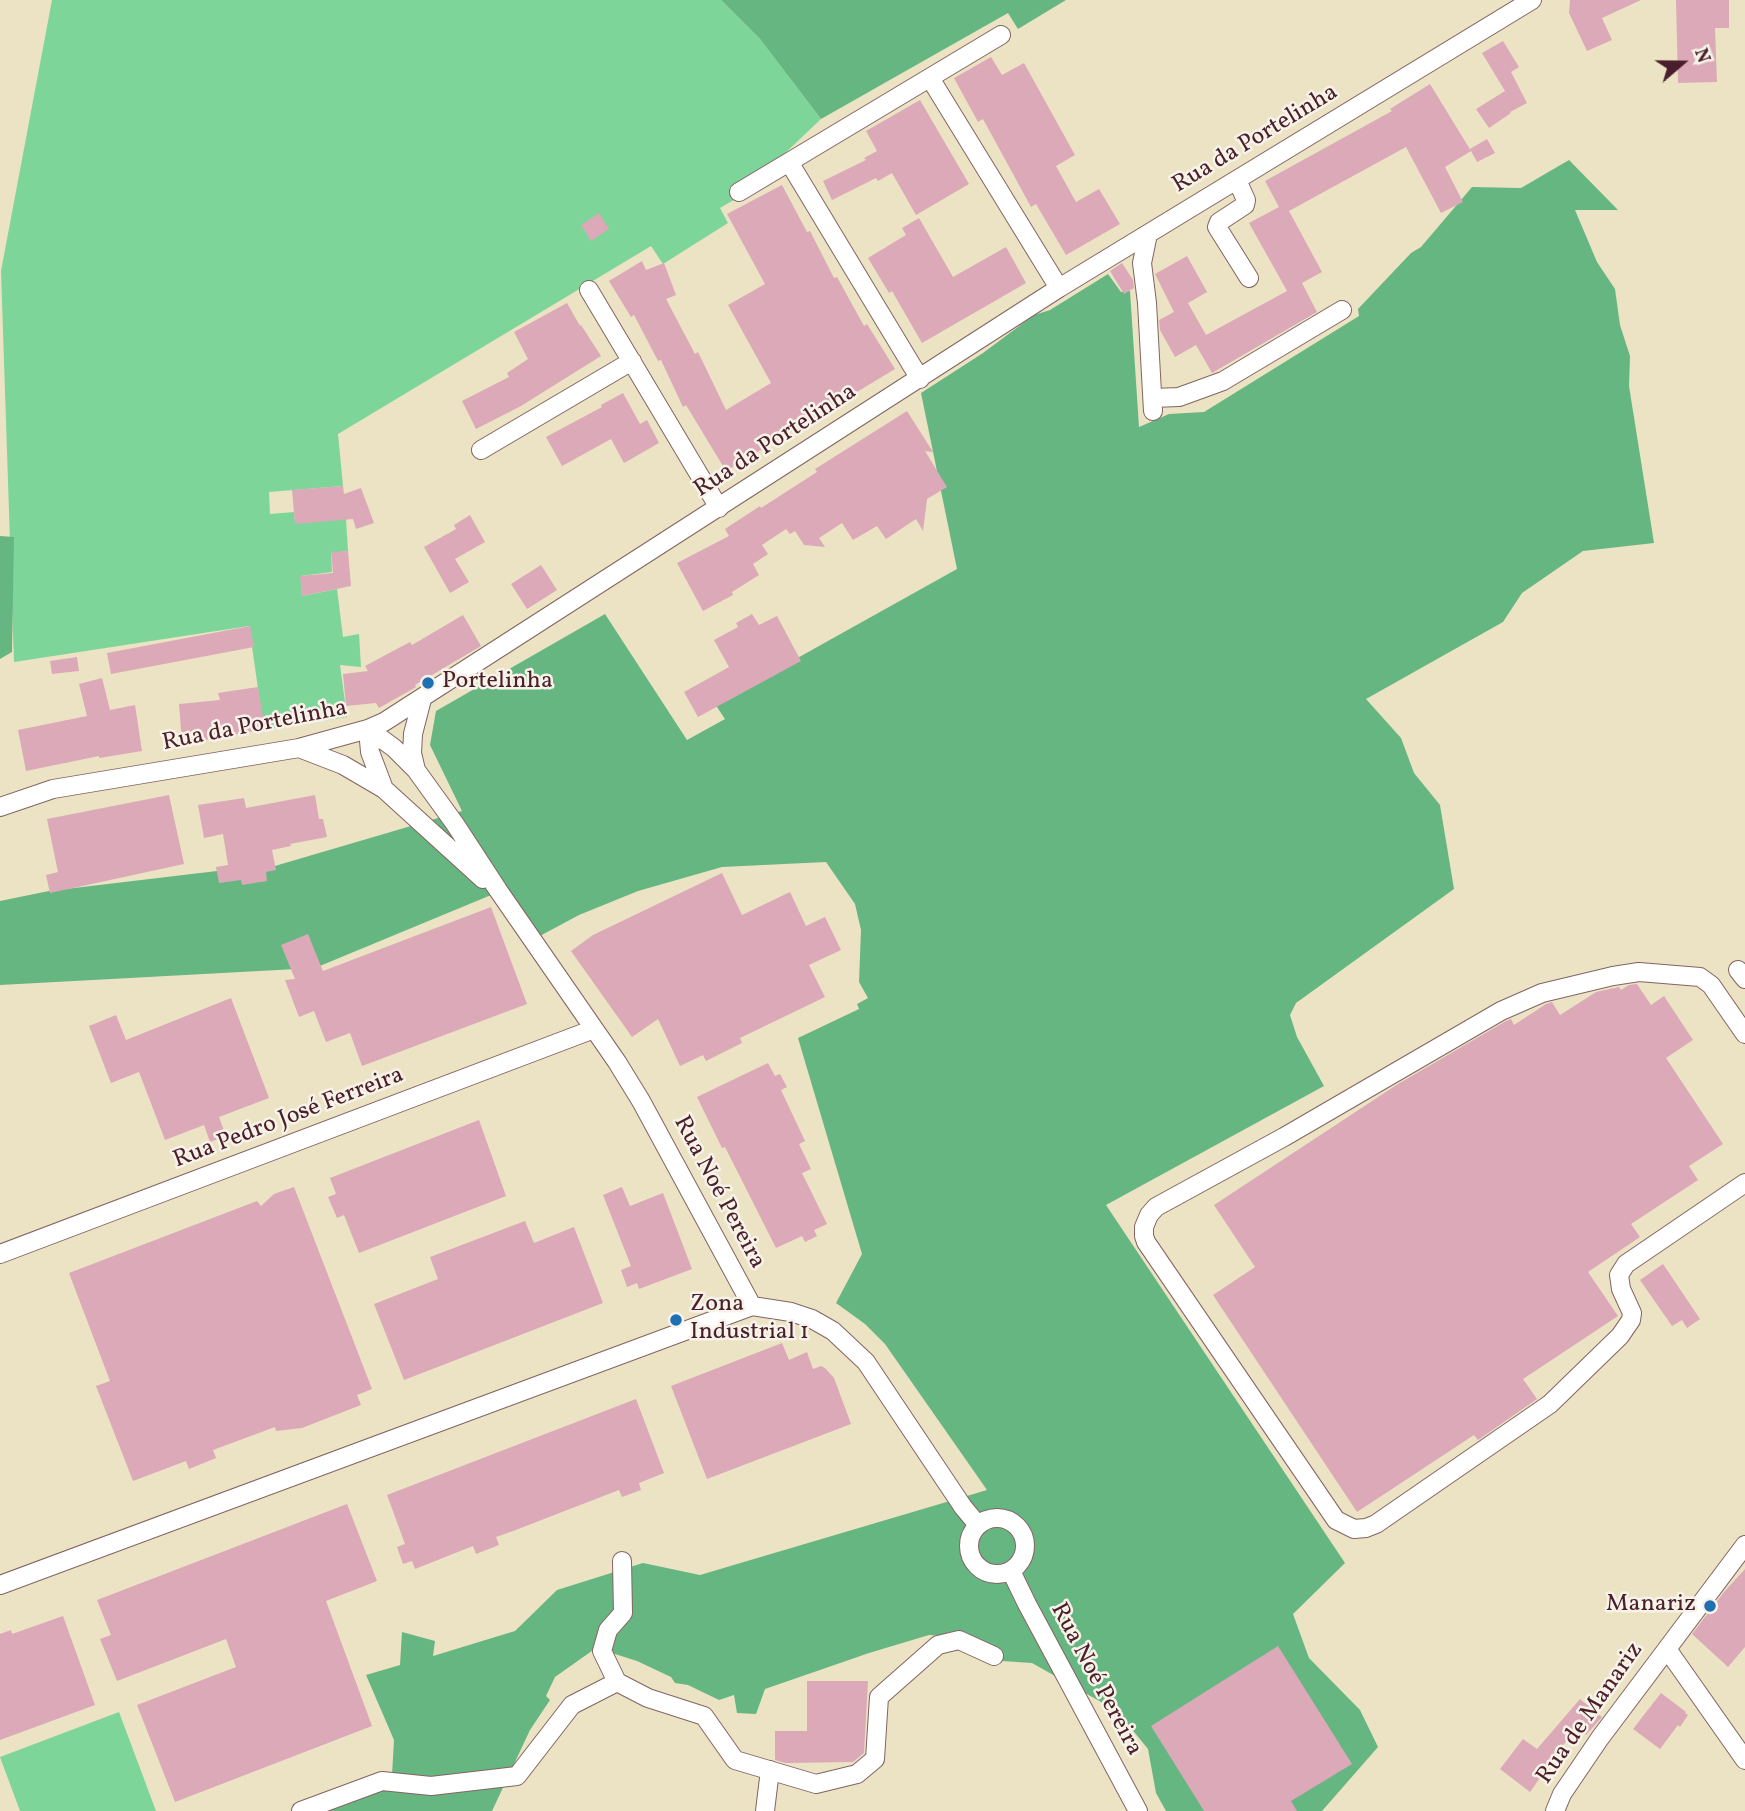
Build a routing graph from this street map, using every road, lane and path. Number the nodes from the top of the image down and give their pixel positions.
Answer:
1 (1532, 0) edge
2 (1001, 35) dead end
3 (930, 78) junction
4 (789, 162) junction
5 (1237, 180) junction
6 (739, 192) dead end
7 (1148, 234) junction
8 (1250, 278) dead end
9 (1059, 288) junction
10 (589, 290) dead end
11 (1342, 310) dead end
12 (632, 361) junction
13 (920, 379) junction
14 (481, 450) dead end
15 (719, 508) junction
16 (422, 699) junction
17 (368, 729) junction
18 (299, 748) junction
19 (416, 770) junction
20 (384, 789) junction
21 (0, 807) edge
22 (506, 900) junction
23 (594, 1029) junction
24 (1745, 1034) edge
25 (1745, 1183) edge
26 (0, 1254) edge
27 (752, 1306) junction
28 (978, 1525) junction
29 (1745, 1545) edge
30 (622, 1561) dead end
31 (1011, 1571) junction
32 (0, 1585) edge
33 (1667, 1649) junction
34 (994, 1656) dead end
35 (617, 1682) junction
36 (1745, 1760) edge
37 (770, 1770) junction
38 (301, 1811) edge
39 (765, 1811) edge
40 (1138, 1811) edge
41 (1555, 1811) edge

1 - 5 street, Rua da Portelinha
2 - 3 street
3 - 4 street
3 - 9 street
4 - 6 street
4 - 13 street
5 - 7 street, Rua da Portelinha
5 - 8 street
7 - 9 street, Rua da Portelinha
7 - 11 street
9 - 13 street, Rua da Portelinha
10 - 12 street
12 - 14 street
12 - 15 street
13 - 15 street, Rua da Portelinha
15 - 16 street, Rua da Portelinha
16 - 17 street, Rua da Portelinha
16 - 19 street
17 - 18 street, Rua da Portelinha
17 - 19 street, Rua Noé Pereira
17 - 20 street, Rua Noé Pereira
18 - 20 street, Rua Noé Pereira
18 - 21 street, Rua da Portelinha
19 - 22 street, Rua Noé Pereira
20 - 22 street, Rua Noé Pereira
22 - 23 street, Rua Noé Pereira
23 - 26 street, Rua Pedro José Ferreira
23 - 27 street, Rua Noé Pereira
24 - 25 street
27 - 28 street, Rua Noé Pereira
27 - 32 street
28 - 31 street
28 - 31 street
29 - 33 street, Rua de Manariz
30 - 35 street
31 - 40 street, Rua Noé Pereira
33 - 36 street
33 - 41 street, Rua de Manariz
34 - 37 street
35 - 37 street
35 - 38 street
37 - 39 street

